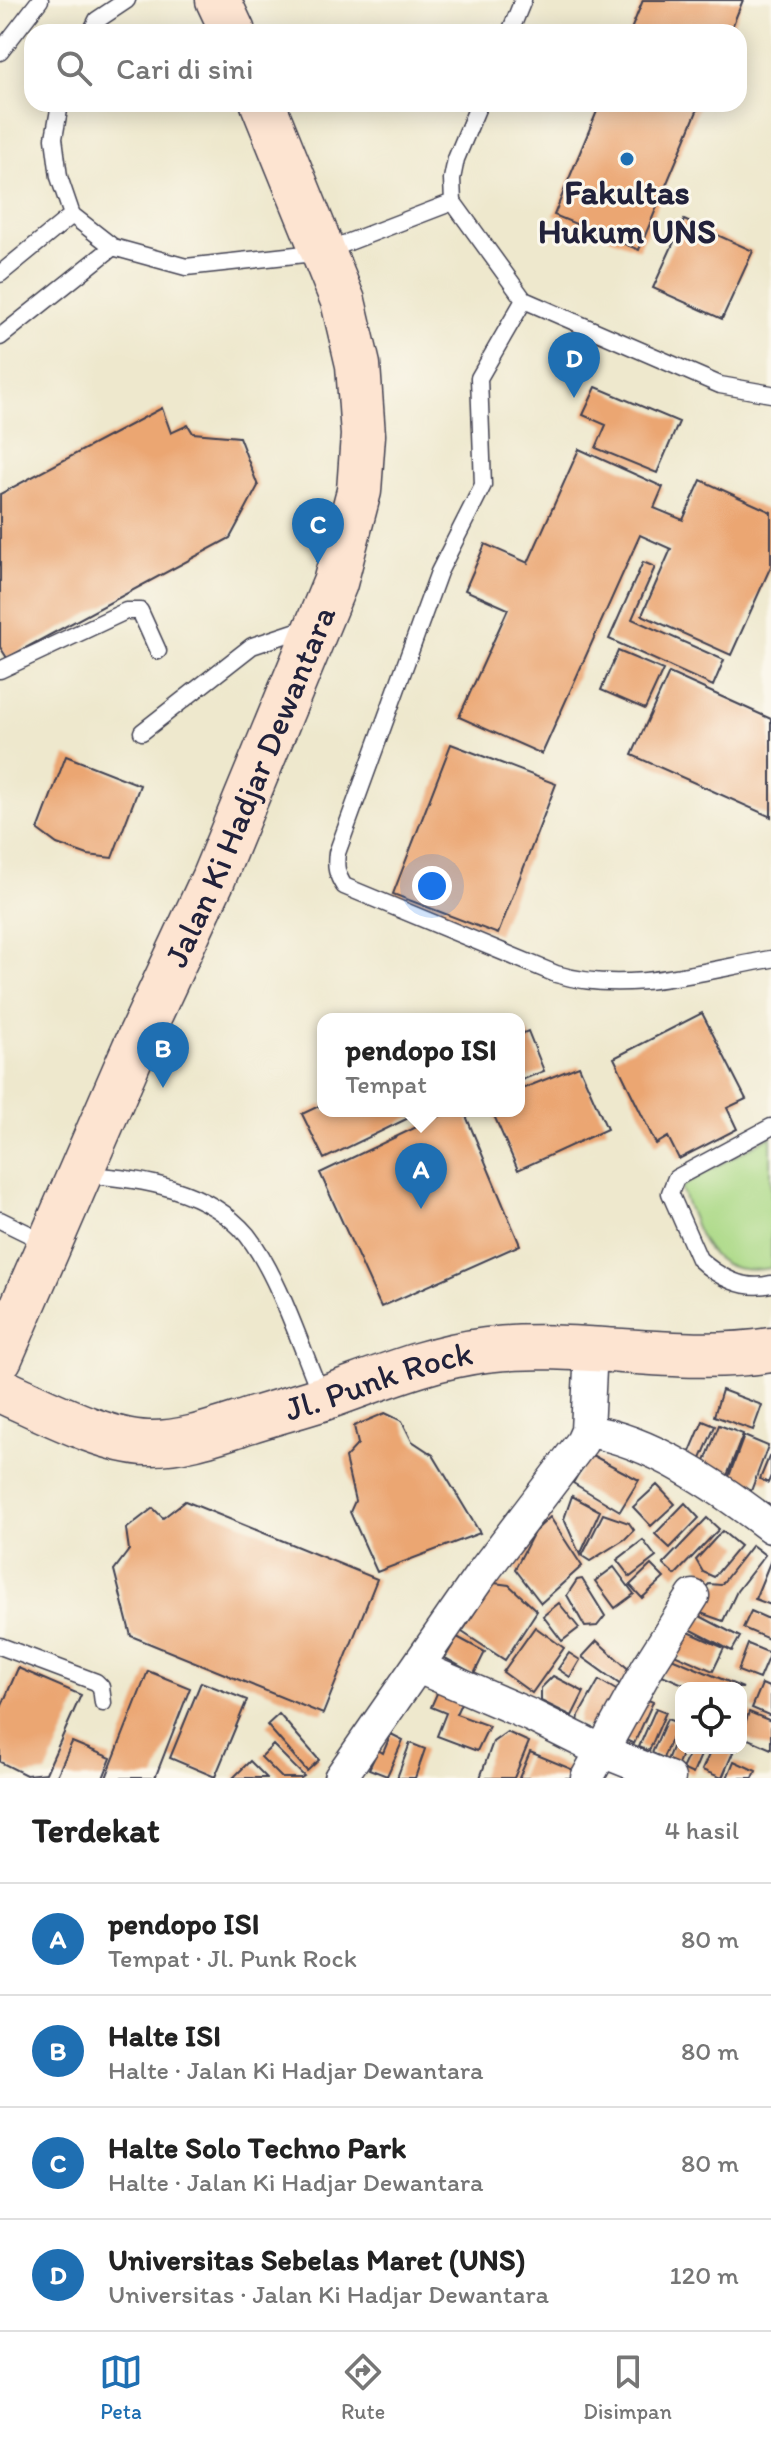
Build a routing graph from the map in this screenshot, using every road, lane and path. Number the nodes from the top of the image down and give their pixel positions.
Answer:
1 (40, 0) edge
2 (127, 0) edge
3 (218, 0) edge
4 (523, 0) edge
5 (95, 24) edge
6 (229, 24) edge
7 (513, 24) edge
8 (0, 52) edge
9 (59, 112) edge
10 (266, 112) edge
11 (476, 112) edge
12 (453, 202) junction
13 (72, 215) junction
14 (113, 247) junction
15 (323, 252) junction
16 (0, 274) edge
17 (524, 300) junction
18 (0, 337) edge
19 (771, 394) edge
20 (318, 624) junction
21 (158, 651) dead end
22 (0, 670) edge
23 (142, 732) dead end
24 (771, 959) edge
25 (771, 1127) edge
26 (80, 1174) junction
27 (0, 1220) edge
28 (50, 1245) junction
29 (771, 1284) edge
30 (591, 1349) junction
31 (771, 1350) edge
32 (0, 1358) edge
33 (0, 1390) edge
34 (323, 1398) junction
35 (587, 1431) junction
36 (771, 1527) edge
37 (693, 1596) dead end
38 (0, 1646) edge
39 (418, 1667) junction
40 (103, 1703) dead end
41 (595, 1764) edge
42 (340, 1778) edge
43 (669, 1778) edge

1 - 8 lane
2 - 5 lane
3 - 6 main road
4 - 7 lane
9 - 13 lane
10 - 15 main road, Jalan Ki Hadjar Dewantara
11 - 12 lane
12 - 15 lane
12 - 17 lane
13 - 14 lane
13 - 16 lane
14 - 15 lane
14 - 18 lane
15 - 20 main road, Jalan Ki Hadjar Dewantara
17 - 19 lane
17 - 24 lane
20 - 23 lane
20 - 26 main road, Jalan Ki Hadjar Dewantara
21 - 22 lane
25 - 29 lane
26 - 28 main road, Jalan Ki Hadjar Dewantara
26 - 34 lane
27 - 28 lane
28 - 32 main road, Jalan Ki Hadjar Dewantara
30 - 31 main road, Jl. Punk Rock
30 - 34 main road, Jl. Punk Rock
30 - 35 street
33 - 34 main road, Jl. Punk Rock
35 - 36 street
35 - 39 street
37 - 41 street
38 - 40 lane
39 - 41 street
39 - 42 street
41 - 43 street

